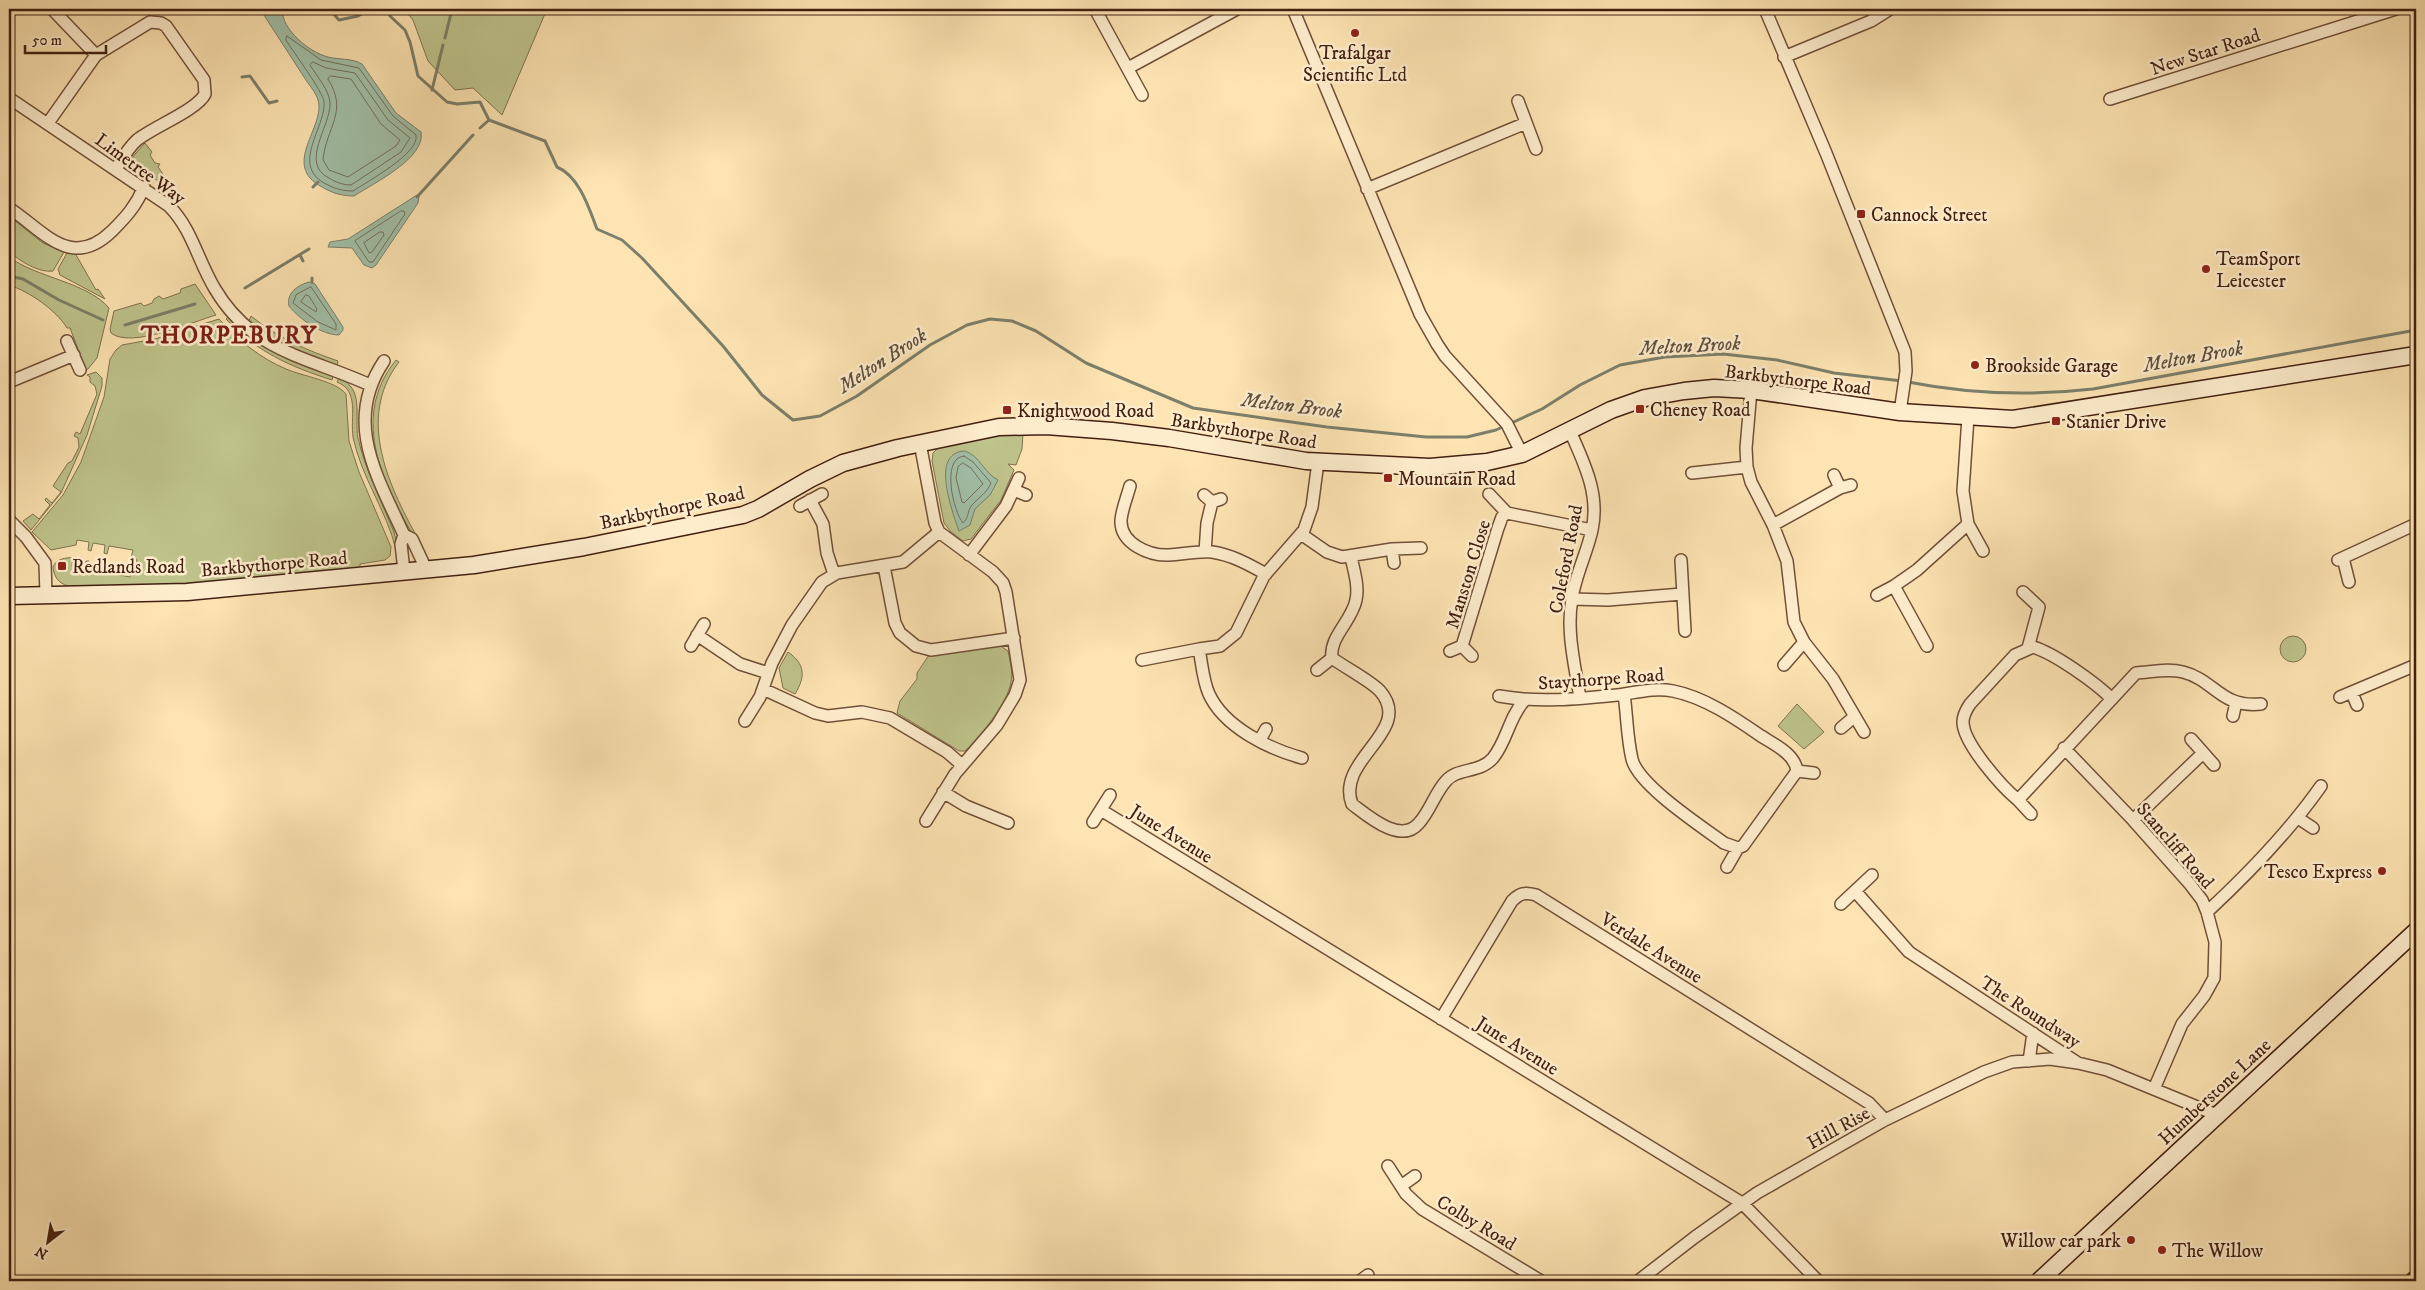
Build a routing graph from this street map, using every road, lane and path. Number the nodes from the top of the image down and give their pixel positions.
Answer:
1 (52, 9) edge
2 (1095, 9) edge
3 (1237, 9) edge
4 (1293, 9) edge
5 (1765, 9) edge
6 (1890, 9) edge
7 (2396, 9) edge
8 (96, 55) junction
9 (1784, 57) junction
10 (1128, 68) junction
11 (1142, 95) dead end
12 (9, 98) edge
13 (2110, 99) dead end
14 (1518, 101) dead end
15 (48, 123) junction
16 (1526, 123) junction
17 (1536, 149) dead end
18 (116, 169) junction
19 (144, 187) junction
20 (1367, 189) junction
21 (9, 208) edge
22 (67, 341) dead end
23 (74, 355) junction
24 (2416, 355) edge
25 (384, 361) dead end
26 (80, 370) dead end
27 (9, 382) edge
28 (370, 385) junction
29 (1751, 390) junction
30 (1900, 412) junction
31 (1968, 417) junction
32 (1570, 431) junction
33 (920, 443) junction
34 (1519, 447) junction
35 (1318, 462) junction
36 (1747, 467) junction
37 (1692, 473) dead end
38 (1834, 475) dead end
39 (1019, 478) dead end
40 (1851, 485) dead end
41 (1130, 486) dead end
42 (1840, 488) junction
43 (1014, 490) junction
44 (822, 494) dead end
45 (1489, 494) dead end
46 (1026, 495) dead end
47 (1212, 499) dead end
48 (1507, 512) junction
49 (9, 520) edge
50 (1968, 524) junction
51 (2416, 524) edge
52 (1773, 525) junction
53 (1592, 530) junction
54 (939, 532) junction
55 (1301, 534) junction
56 (404, 535) junction
57 (1421, 548) dead end
58 (1392, 549) junction
59 (1205, 552) junction
60 (1984, 552) dead end
61 (969, 555) junction
62 (1352, 557) junction
63 (1681, 560) dead end
64 (1394, 563) dead end
65 (884, 566) junction
66 (426, 569) junction
67 (404, 571) junction
68 (834, 574) junction
69 (1266, 574) junction
70 (2349, 582) dead end
71 (1894, 586) junction
72 (2023, 592) dead end
73 (1682, 594) junction
74 (46, 595) junction
75 (1877, 595) dead end
76 (9, 596) edge
77 (1572, 599) junction
78 (704, 624) dead end
79 (1685, 631) dead end
80 (698, 635) junction
81 (1014, 638) junction
82 (1804, 642) junction
83 (692, 646) dead end
84 (1462, 646) junction
85 (1927, 646) dead end
86 (2028, 648) junction
87 (1199, 649) junction
88 (1450, 651) dead end
89 (1472, 656) dead end
90 (1332, 658) junction
91 (1142, 660) dead end
92 (1784, 665) dead end
93 (2416, 665) edge
94 (1317, 670) dead end
95 (768, 673) junction
96 (763, 689) junction
97 (2352, 693) junction
98 (1624, 694) junction
99 (1500, 696) dead end
100 (2340, 697) dead end
101 (1580, 698) junction
102 (2112, 699) junction
103 (1524, 701) junction
104 (2236, 702) junction
105 (2261, 704) dead end
106 (2356, 705) dead end
107 (2232, 716) dead end
108 (1854, 717) junction
109 (745, 721) dead end
110 (1841, 728) dead end
111 (1266, 729) dead end
112 (1864, 732) dead end
113 (2191, 739) dead end
114 (1260, 740) junction
115 (2064, 748) junction
116 (2202, 754) junction
117 (1302, 758) dead end
118 (962, 765) junction
119 (2214, 765) dead end
120 (1797, 771) junction
121 (1814, 773) dead end
122 (2322, 786) dead end
123 (943, 792) junction
124 (1110, 795) dead end
125 (2018, 800) junction
126 (1101, 810) junction
127 (2031, 814) dead end
128 (2298, 818) junction
129 (2133, 820) junction
130 (926, 821) dead end
131 (1093, 822) dead end
132 (1008, 823) dead end
133 (2313, 828) dead end
134 (1738, 848) junction
135 (1727, 867) dead end
136 (1872, 875) dead end
137 (1855, 891) junction
138 (1841, 904) dead end
139 (2207, 912) junction
140 (2416, 931) edge
141 (1441, 1018) junction
142 (2032, 1033) junction
143 (2029, 1061) junction
144 (2078, 1063) junction
145 (2154, 1088) junction
146 (2217, 1115) junction
147 (1885, 1120) junction
148 (1388, 1166) dead end
149 (1414, 1176) dead end
150 (1401, 1186) junction
151 (1742, 1203) junction
152 (1541, 1281) edge
153 (1638, 1281) edge
154 (1818, 1281) edge
155 (2039, 1281) edge

1 - 8 street
2 - 10 street
3 - 10 street
4 - 20 street
5 - 9 street
6 - 9 street
7 - 13 street, New Star Road
8 - 15 street
8 - 18 street
9 - 30 street
10 - 11 street
12 - 15 street, Limetree Way
14 - 16 street
15 - 18 street, Limetree Way
16 - 17 street
16 - 20 street
18 - 19 street, Limetree Way
19 - 21 street
19 - 28 street, Limetree Way
20 - 34 street
22 - 23 street
23 - 26 street
23 - 27 street
24 - 31 street, Barkbythorpe Road
25 - 28 street
28 - 56 street
29 - 30 street, Barkbythorpe Road
29 - 32 street, Barkbythorpe Road
29 - 36 street
30 - 31 street, Barkbythorpe Road
31 - 50 street
32 - 34 street, Barkbythorpe Road
32 - 53 street, Coleford Road
33 - 35 street, Barkbythorpe Road
33 - 54 street
33 - 66 street, Barkbythorpe Road
34 - 35 street, Barkbythorpe Road
35 - 55 street
36 - 37 street
36 - 52 street
38 - 42 street
39 - 43 street
40 - 42 street
41 - 59 street
42 - 52 street
43 - 46 street
43 - 61 street
44 - 68 street
45 - 48 street, Manston Close
47 - 59 street
48 - 53 street, Manston Close
48 - 84 street, Manston Close
49 - 74 street
50 - 60 street
50 - 71 street
51 - 70 street
52 - 82 street
53 - 77 street, Coleford Road
54 - 61 street
54 - 65 street
55 - 62 street
55 - 69 street
56 - 66 street
56 - 67 street
57 - 58 street
58 - 62 street
58 - 64 street
59 - 69 street
61 - 81 street
62 - 90 street
63 - 73 street
65 - 68 street
65 - 81 street
66 - 67 street, Barkbythorpe Road
67 - 74 street, Barkbythorpe Road
68 - 95 street
69 - 87 street
71 - 75 street
71 - 85 street
72 - 86 street
73 - 77 street
73 - 79 street
74 - 76 street, Barkbythorpe Road
77 - 101 street, Coleford Road
78 - 80 street
80 - 83 street
80 - 95 street
81 - 118 street
82 - 92 street
82 - 108 street
84 - 88 street, Manston Close
84 - 89 street, Manston Close
86 - 102 street
86 - 125 street
87 - 91 street
87 - 114 street
90 - 94 street
90 - 103 street
93 - 97 street
95 - 96 street
96 - 109 street
96 - 118 street
97 - 100 street
97 - 106 street
98 - 101 street, Staythorpe Road
98 - 120 street, Staythorpe Road
98 - 134 street
99 - 103 street, Staythorpe Road
101 - 103 street, Staythorpe Road
102 - 104 street
102 - 115 street
104 - 105 street
104 - 107 street
108 - 110 street
108 - 112 street
111 - 114 street
113 - 116 street
114 - 117 street
115 - 125 street
115 - 129 street, Stancliff Road
116 - 119 street
116 - 129 street
118 - 123 street
120 - 121 street
120 - 134 street
122 - 128 street
123 - 130 street
123 - 132 street
124 - 126 street, June Avenue
125 - 127 street
126 - 131 street, June Avenue
126 - 141 street, June Avenue
128 - 133 street
128 - 139 street
129 - 139 street, Stancliff Road
134 - 135 street
136 - 137 street
137 - 138 street
137 - 142 street, The Roundway
139 - 145 street, Stancliff Road
140 - 146 street, Humberstone Lane
141 - 147 street, Verdale Avenue
141 - 151 street, June Avenue
142 - 143 street
142 - 144 street, The Roundway
143 - 144 street, Hill Rise
143 - 147 street, Hill Rise
144 - 145 street, The Roundway
145 - 146 street, The Roundway
146 - 155 street, Humberstone Lane
147 - 151 street, Hill Rise
148 - 150 street, Colby Road
149 - 150 street
150 - 152 street, Colby Road
151 - 153 street, Hill Rise
151 - 154 street, June Avenue

